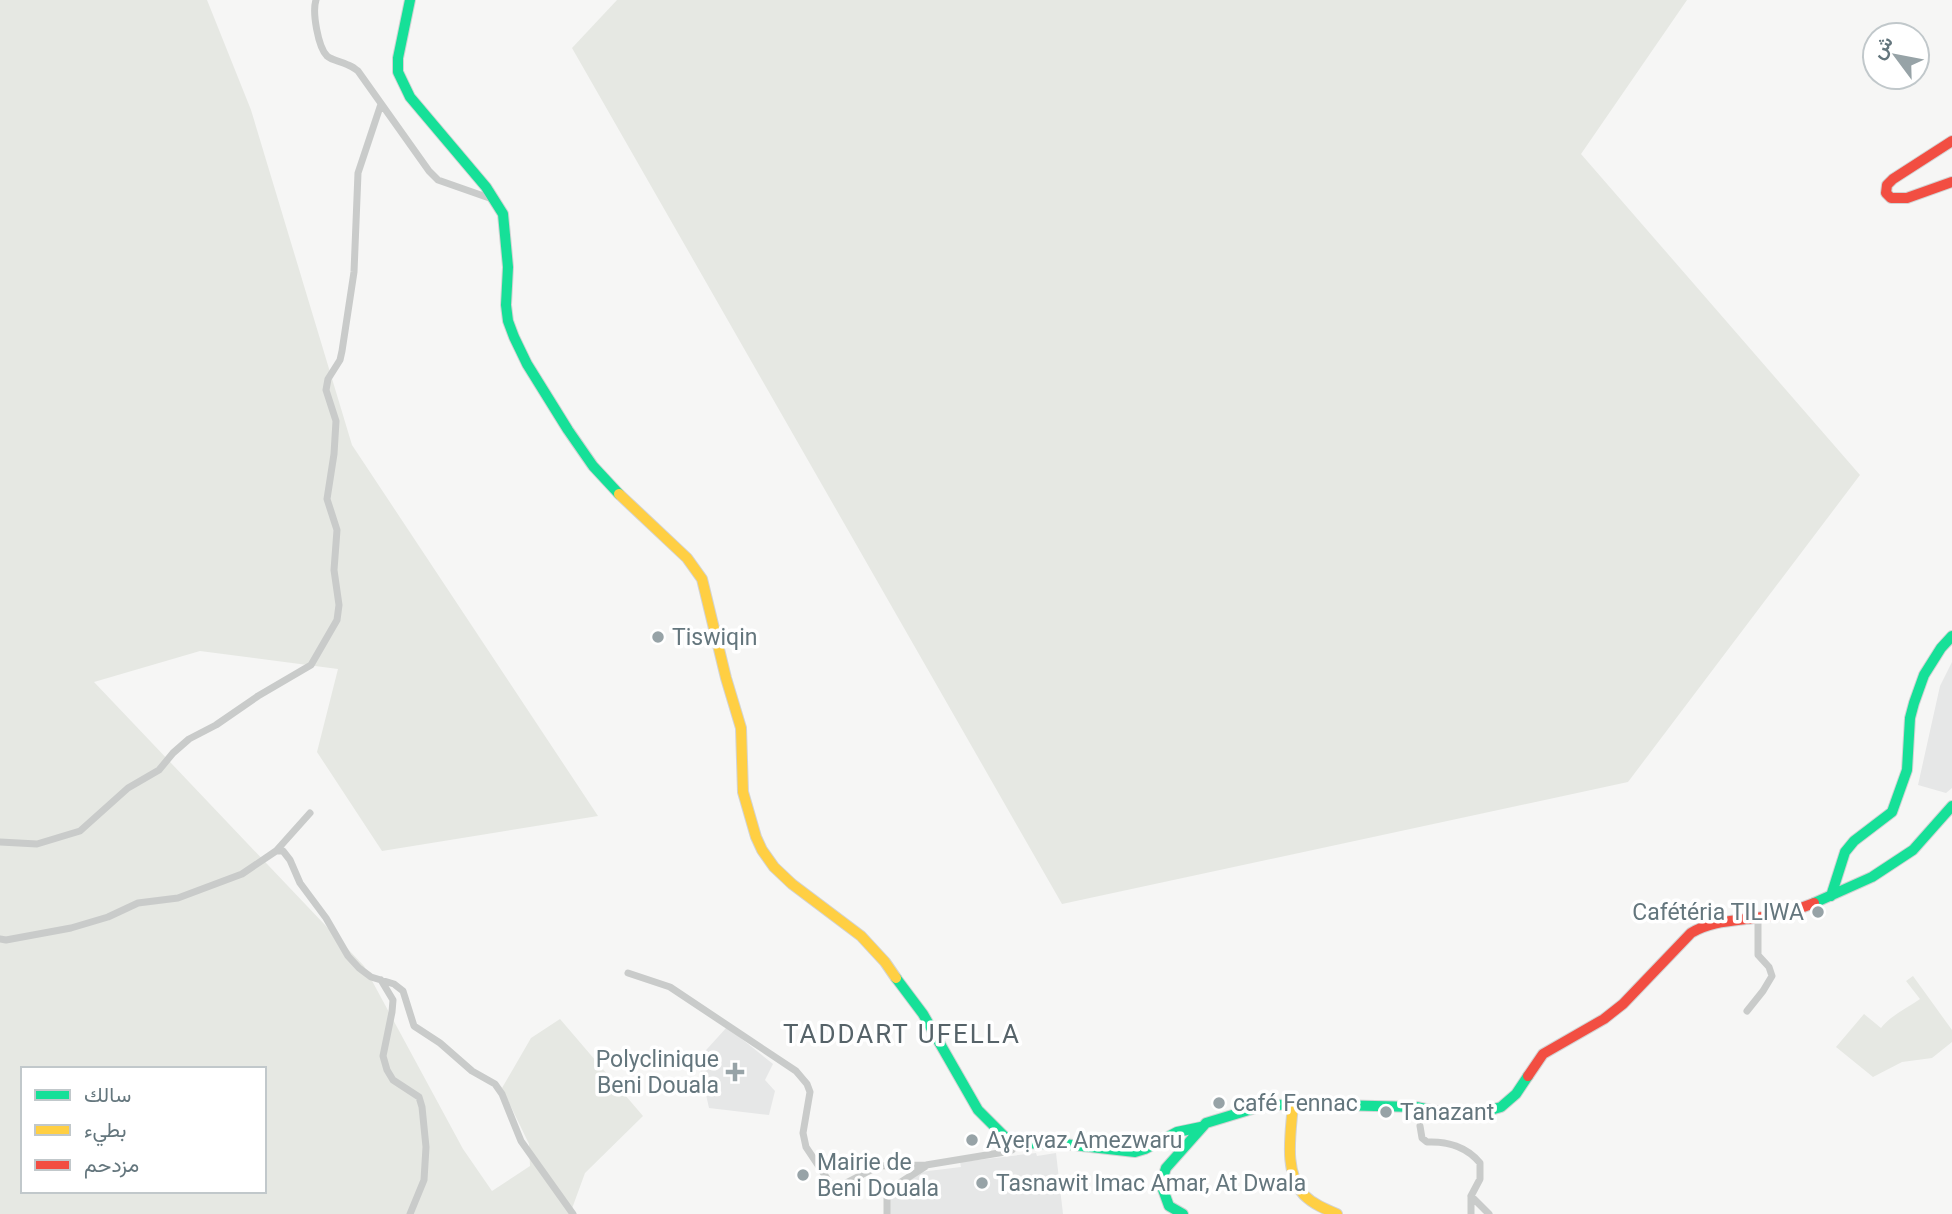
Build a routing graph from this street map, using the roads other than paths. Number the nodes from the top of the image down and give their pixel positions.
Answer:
1 (316, 0) edge
2 (410, 0) edge
3 (381, 104) junction
4 (1952, 141) edge
5 (1952, 182) edge
6 (495, 200) junction
7 (1952, 636) edge
8 (1952, 806) edge
9 (310, 813) dead end
10 (0, 842) edge
11 (276, 851) junction
12 (1831, 896) junction
13 (1758, 918) junction
14 (0, 939) edge
15 (628, 973) dead end
16 (381, 979) junction
17 (1746, 1011) dead end
18 (1293, 1104) junction
19 (1420, 1126) dead end
20 (1201, 1127) junction
21 (1018, 1143) junction
22 (926, 1165) junction
23 (1471, 1196) junction
24 (410, 1214) edge
25 (573, 1214) edge
26 (887, 1214) edge
27 (1183, 1214) edge
28 (1337, 1214) edge
29 (1471, 1214) edge
30 (1489, 1214) edge

1 - 3 street
2 - 6 main road
3 - 6 street
3 - 10 street
4 - 5 main road
6 - 21 main road
7 - 12 main road
8 - 12 main road
9 - 11 street
11 - 14 street
11 - 16 street
12 - 13 main road
13 - 17 street
13 - 18 main road
15 - 22 street
16 - 24 street
16 - 25 street
18 - 20 main road
18 - 28 main road
19 - 23 street
20 - 21 main road
20 - 27 main road
21 - 22 street
22 - 26 street
23 - 29 street
23 - 30 street

